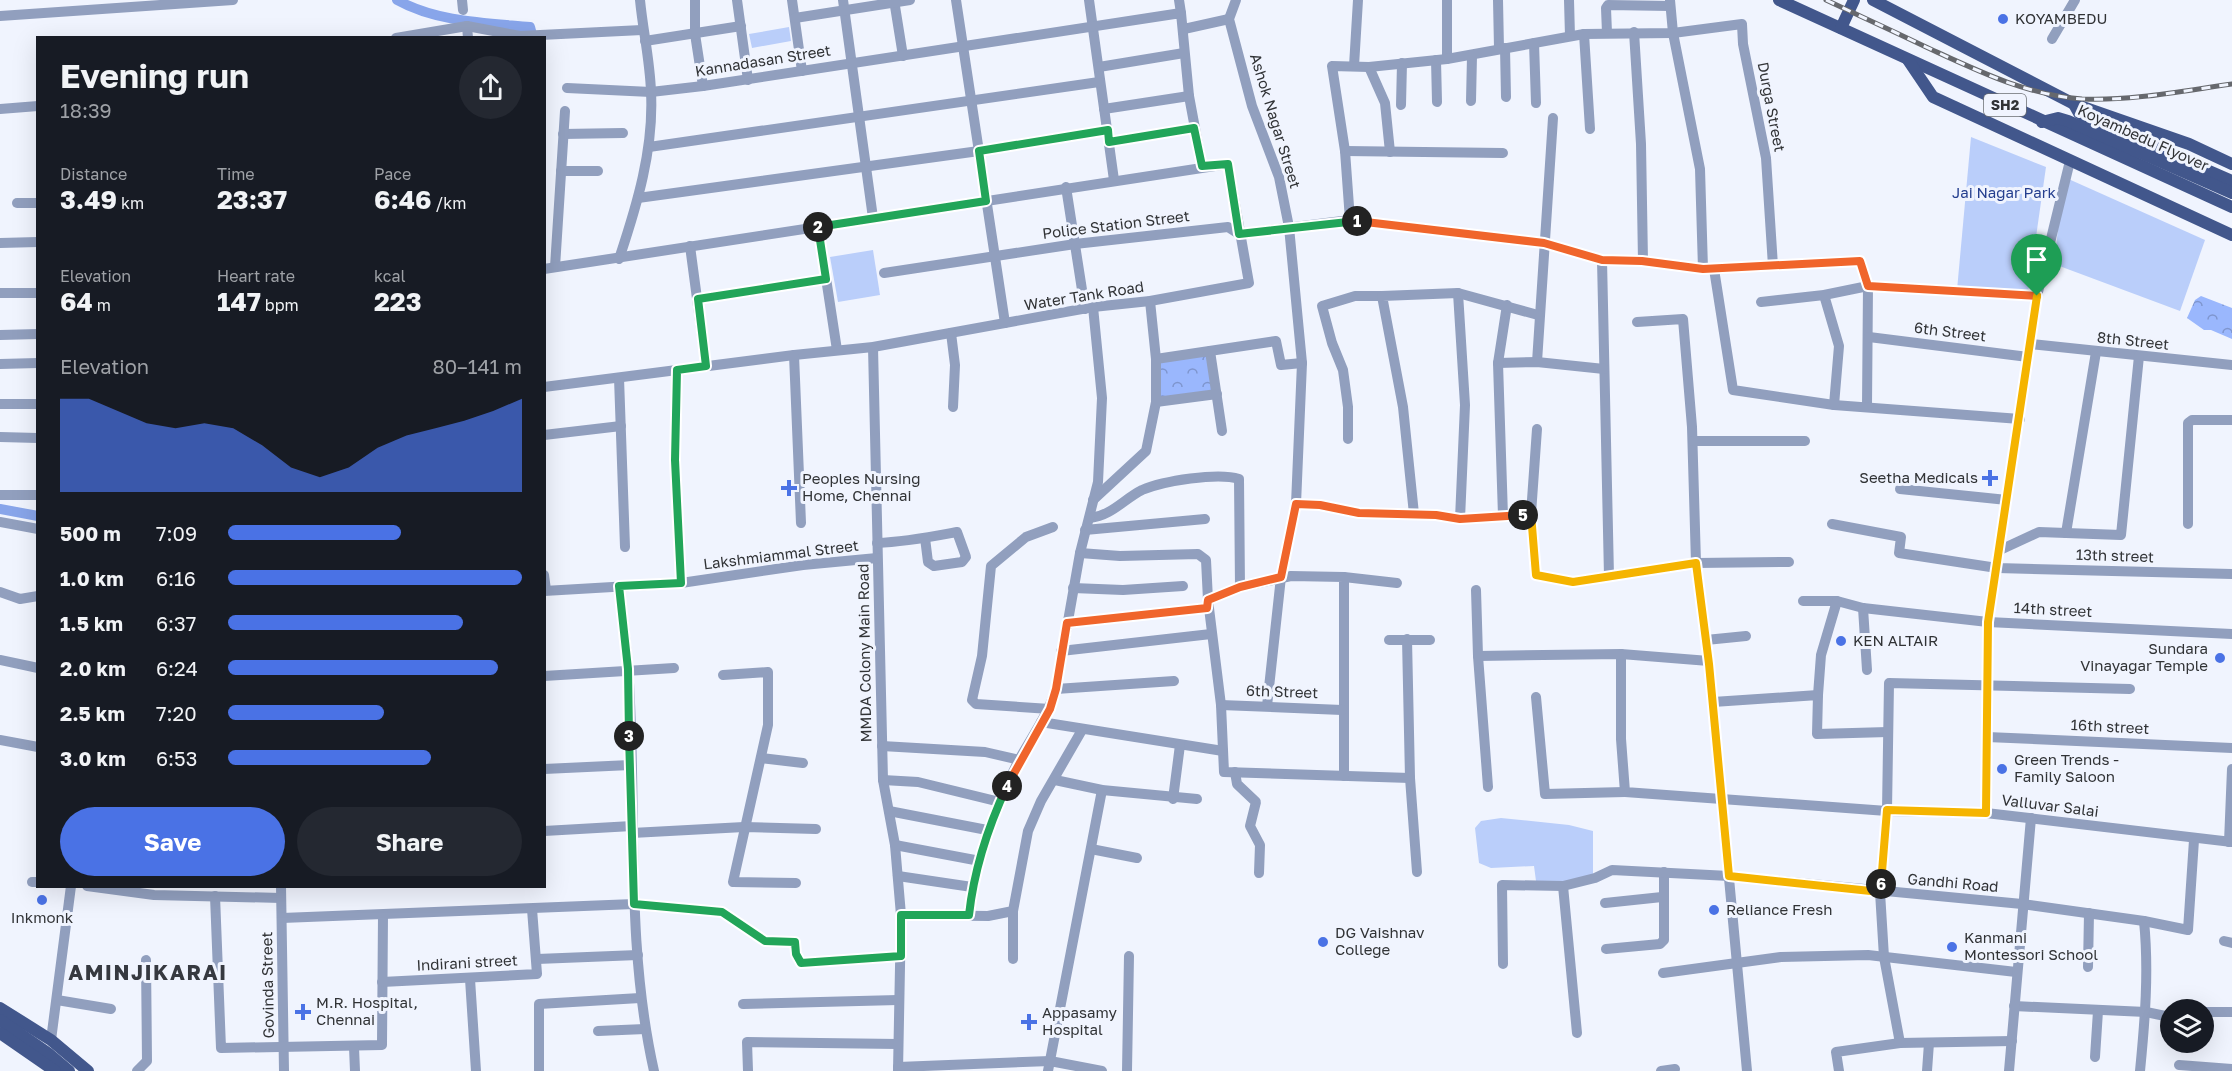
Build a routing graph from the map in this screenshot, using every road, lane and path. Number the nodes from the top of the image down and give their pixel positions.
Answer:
1 (233, 0) edge
2 (640, 0) edge
3 (695, 0) edge
4 (737, 0) edge
5 (792, 0) edge
6 (910, 0) edge
7 (956, 0) edge
8 (1089, 0) edge
9 (1179, 0) edge
10 (1236, 0) edge
11 (1358, 0) edge
12 (1447, 0) edge
13 (1498, 0) edge
14 (1569, 0) edge
15 (1779, 0) edge
16 (1854, 0) edge
17 (1873, 0) edge
18 (2075, 0) edge
19 (894, 1) edge
20 (1670, 3) edge
21 (844, 5) edge
22 (1181, 13) junction
23 (0, 16) edge
24 (795, 18) junction
25 (1229, 19) junction
26 (467, 26) junction
27 (741, 26) junction
28 (1092, 26) junction
29 (1841, 28) junction
30 (1184, 29) junction
31 (642, 30) junction
32 (1634, 32) junction
33 (1607, 33) junction
34 (1673, 33) junction
35 (695, 34) junction
36 (1584, 34) junction
37 (408, 36) edge
38 (468, 36) edge
39 (515, 36) edge
40 (530, 36) edge
41 (1570, 36) junction
42 (2052, 39) dead end
43 (645, 41) junction
44 (1534, 43) junction
45 (963, 46) junction
46 (1502, 48) junction
47 (1184, 53) junction
48 (903, 56) junction
49 (1472, 56) junction
50 (1448, 59) junction
51 (1436, 60) junction
52 (1908, 60) junction
53 (852, 63) junction
54 (1402, 63) junction
55 (1354, 66) junction
56 (1100, 67) junction
57 (1369, 67) junction
58 (802, 71) junction
59 (748, 80) junction
60 (1099, 82) junction
61 (703, 86) junction
62 (567, 88) dead end
63 (651, 92) junction
64 (1189, 96) junction
65 (1506, 97) dead end
66 (970, 100) junction
67 (1471, 101) dead end
68 (1437, 102) dead end
69 (1536, 103) dead end
70 (2074, 104) junction
71 (1401, 105) dead end
72 (36, 106) edge
73 (0, 109) edge
74 (1104, 109) junction
75 (565, 111) dead end
76 (857, 116) junction
77 (1553, 118) dead end
78 (2042, 122) junction
79 (1194, 128) junction
80 (1590, 129) dead end
81 (1108, 130) junction
82 (623, 133) dead end
83 (563, 134) junction
84 (1109, 142) junction
85 (649, 147) junction
86 (979, 151) junction
87 (1345, 151) junction
88 (1390, 152) junction
89 (1503, 153) dead end
90 (2070, 161) junction
91 (2232, 164) edge
92 (1202, 166) junction
93 (865, 167) junction
94 (561, 171) junction
95 (598, 171) dead end
96 (1114, 180) junction
97 (2232, 181) edge
98 (1066, 188) junction
99 (2232, 193) edge
100 (638, 198) junction
101 (986, 201) junction
102 (36, 203) edge
103 (17, 204) dead end
104 (2232, 207) edge
105 (873, 218) junction
106 (1350, 220) junction
107 (818, 226) junction
108 (1289, 227) junction
109 (1239, 234) junction
110 (2232, 236) edge
111 (36, 242) edge
112 (0, 243) edge
113 (1544, 243) junction
114 (1074, 244) junction
115 (690, 246) junction
116 (995, 258) junction
117 (619, 259) junction
118 (1602, 260) junction
119 (1642, 261) junction
120 (1773, 266) junction
121 (550, 268) edge
122 (1708, 269) junction
123 (884, 273) dead end
124 (826, 279) junction
125 (1868, 286) junction
126 (0, 293) edge
127 (36, 293) edge
128 (1458, 293) junction
129 (1824, 295) junction
130 (1382, 296) junction
131 (2037, 296) junction
132 (698, 299) junction
133 (1149, 301) junction
134 (1761, 302) dead end
135 (1507, 305) junction
136 (1089, 308) junction
137 (1538, 315) junction
138 (1637, 322) dead end
139 (1005, 323) junction
140 (951, 333) junction
141 (0, 334) edge
142 (36, 334) edge
143 (1869, 337) junction
144 (2031, 344) junction
145 (873, 347) junction
146 (837, 350) junction
147 (1210, 351) junction
148 (2096, 352) junction
149 (794, 355) junction
150 (2139, 356) junction
151 (2028, 357) junction
152 (1156, 359) junction
153 (1537, 362) junction
154 (36, 363) edge
155 (1302, 363) junction
156 (1498, 363) junction
157 (0, 364) edge
158 (2232, 365) edge
159 (706, 366) junction
160 (1604, 369) junction
161 (677, 370) junction
162 (619, 378) junction
163 (546, 387) edge
164 (1217, 394) junction
165 (1156, 402) junction
166 (0, 404) edge
167 (36, 404) edge
168 (1834, 405) junction
169 (1867, 406) junction
170 (953, 407) dead end
171 (2020, 419) junction
172 (2232, 420) edge
173 (621, 426) junction
174 (1538, 429) dead end
175 (1222, 431) dead end
176 (546, 435) edge
177 (0, 437) edge
178 (36, 438) edge
179 (1348, 439) dead end
180 (1693, 441) junction
181 (1805, 441) dead end
182 (1900, 489) dead end
183 (0, 495) edge
184 (36, 495) edge
185 (1093, 500) junction
186 (2007, 500) junction
187 (1296, 504) junction
188 (1414, 514) junction
189 (1531, 514) junction
190 (1503, 516) junction
191 (1090, 518) junction
192 (1205, 519) dead end
193 (1460, 519) junction
194 (0, 522) edge
195 (801, 524) dead end
196 (1832, 524) dead end
197 (2188, 524) dead end
198 (1053, 527) dead end
199 (36, 530) edge
200 (1085, 530) junction
201 (2066, 533) junction
202 (925, 538) junction
203 (877, 543) junction
204 (625, 547) dead end
205 (2000, 550) junction
206 (1080, 553) junction
207 (877, 558) junction
208 (1789, 562) dead end
209 (1696, 563) junction
210 (1997, 568) junction
211 (2232, 574) edge
212 (1609, 576) junction
213 (1281, 577) junction
214 (1344, 578) junction
215 (681, 583) junction
216 (1397, 583) dead end
217 (619, 586) junction
218 (1183, 586) dead end
219 (1240, 587) junction
220 (1073, 588) junction
221 (1476, 590) dead end
222 (546, 591) edge
223 (0, 592) edge
224 (36, 596) edge
225 (1803, 601) dead end
226 (1838, 601) junction
227 (1208, 604) junction
228 (1863, 608) junction
229 (1988, 622) junction
230 (1067, 623) junction
231 (1212, 634) junction
232 (2232, 634) edge
233 (1746, 636) dead end
234 (1407, 639) junction
235 (1389, 640) dead end
236 (1430, 640) dead end
237 (1706, 640) junction
238 (1061, 651) junction
239 (1621, 654) junction
240 (1478, 656) junction
241 (0, 660) edge
242 (1709, 661) junction
243 (36, 668) edge
244 (674, 668) dead end
245 (628, 669) junction
246 (1867, 670) dead end
247 (723, 675) dead end
248 (546, 676) edge
249 (1174, 681) dead end
250 (1989, 686) junction
251 (1056, 689) junction
252 (2130, 689) dead end
253 (1818, 695) junction
254 (1536, 697) dead end
255 (1713, 702) junction
256 (1221, 705) junction
257 (1267, 706) junction
258 (1050, 709) junction
259 (1342, 710) junction
260 (1041, 722) junction
261 (1082, 730) junction
262 (1888, 732) junction
263 (1987, 737) junction
264 (0, 740) edge
265 (1180, 745) junction
266 (882, 746) junction
267 (36, 747) edge
268 (2232, 748) edge
269 (1223, 751) junction
270 (761, 758) junction
271 (1020, 760) junction
272 (803, 763) dead end
273 (630, 765) junction
274 (2232, 769) edge
275 (546, 770) edge
276 (1235, 772) junction
277 (1344, 776) junction
278 (1410, 778) junction
279 (883, 780) junction
280 (1055, 780) junction
281 (1488, 787) dead end
282 (1102, 790) junction
283 (1625, 792) junction
284 (2231, 795) edge
285 (1720, 797) junction
286 (1173, 799) junction
287 (1197, 799) dead end
288 (1000, 802) junction
289 (1887, 810) junction
290 (889, 811) junction
291 (1986, 813) junction
292 (2031, 818) junction
293 (744, 827) junction
294 (816, 829) dead end
295 (632, 830) junction
296 (987, 830) junction
297 (546, 831) edge
298 (2194, 840) junction
299 (2231, 842) edge
300 (895, 844) junction
301 (1091, 849) junction
302 (1137, 858) dead end
303 (980, 861) junction
304 (1417, 872) dead end
305 (1664, 872) junction
306 (1259, 873) dead end
307 (898, 876) junction
308 (1729, 876) junction
309 (796, 882) dead end
310 (1563, 886) junction
311 (71, 888) edge
312 (114, 888) edge
313 (972, 888) junction
314 (154, 891) edge
315 (281, 892) edge
316 (1880, 892) junction
317 (215, 896) junction
318 (1662, 897) junction
319 (1605, 903) dead end
320 (634, 904) junction
321 (2022, 904) junction
322 (532, 909) junction
323 (1013, 910) junction
324 (2089, 913) junction
325 (383, 915) junction
326 (901, 915) junction
327 (969, 915) junction
328 (282, 918) junction
329 (2144, 921) junction
330 (1606, 949) dead end
331 (638, 956) junction
332 (901, 956) junction
333 (1129, 956) dead end
334 (1884, 957) junction
335 (1013, 959) dead end
336 (146, 960) dead end
337 (537, 960) junction
338 (1503, 964) dead end
339 (1737, 965) junction
340 (2088, 967) dead end
341 (2016, 972) junction
342 (1663, 973) dead end
343 (470, 980) junction
344 (382, 982) junction
345 (640, 998) junction
346 (57, 1000) junction
347 (898, 1000) junction
348 (743, 1004) dead end
349 (2014, 1006) junction
350 (0, 1008) edge
351 (111, 1009) dead end
352 (2098, 1011) junction
353 (2146, 1012) junction
354 (2214, 1012) edge
355 (2232, 1012) edge
356 (2160, 1015) edge
357 (0, 1020) edge
358 (645, 1029) junction
359 (598, 1030) dead end
360 (0, 1033) edge
361 (1577, 1033) dead end
362 (51, 1040) junction
363 (2012, 1041) junction
364 (1900, 1043) junction
365 (1929, 1043) junction
366 (897, 1044) junction
367 (354, 1047) junction
368 (284, 1048) junction
369 (2095, 1057) dead end
370 (2179, 1065) dead end
371 (1049, 1066) edge
372 (964, 1068) edge
373 (898, 1069) edge
374 (1675, 1069) dead end
375 (2231, 1069) edge
376 (55, 1071) edge
377 (69, 1071) edge
378 (88, 1071) edge
379 (137, 1071) edge
380 (284, 1071) edge
381 (355, 1071) edge
382 (476, 1071) edge
383 (539, 1071) edge
384 (654, 1071) edge
385 (748, 1071) edge
386 (1102, 1071) edge
387 (1127, 1071) edge
388 (1661, 1071) edge
389 (1747, 1071) edge
390 (1839, 1071) edge
391 (1927, 1071) edge
392 (2009, 1071) edge
393 (2140, 1071) edge

1 - 23 street
2 - 31 street
3 - 35 street
4 - 27 street
5 - 24 street
6 - 19 street
7 - 45 street
8 - 28 street
9 - 22 street
10 - 25 street
11 - 55 street
12 - 50 street
13 - 46 street
14 - 41 street
15 - 29 main road, SH2
16 - 29 main road
17 - 70 main road, SH2
18 - 42 street
19 - 21 street
19 - 48 street
20 - 33 street
20 - 34 street
21 - 24 street
21 - 53 street
22 - 28 street, Kannadasan Street
22 - 30 street
24 - 58 street
25 - 30 street
25 - 108 street, Ashok Nagar Street
26 - 37 street
26 - 38 street
26 - 39 street
27 - 35 street
27 - 59 street
28 - 45 street, Kannadasan Street
28 - 56 street
29 - 52 main road, SH2
30 - 47 street
31 - 40 street
31 - 43 street
32 - 33 street
32 - 34 street
32 - 119 street
33 - 36 street
34 - 120 street, Durga Street
34 - 122 street
35 - 43 street
35 - 61 street
36 - 41 street
36 - 80 street
41 - 44 street
43 - 63 street
44 - 46 street
44 - 69 street
45 - 48 street, Kannadasan Street
45 - 66 street
46 - 49 street
46 - 65 street
47 - 56 street
47 - 64 street
48 - 53 street, Kannadasan Street
49 - 50 street
49 - 67 street
50 - 51 street
51 - 54 street
51 - 68 street
52 - 78 main road, SH2
52 - 90 main road
53 - 58 street, Kannadasan Street
53 - 76 street
54 - 57 street
54 - 71 street
55 - 57 street
55 - 87 street
56 - 60 street
57 - 88 street
58 - 59 street, Kannadasan Street
59 - 61 street, Kannadasan Street
60 - 66 street
60 - 74 street
61 - 63 street, Kannadasan Street
62 - 63 street, Kannadasan Street
63 - 85 street
64 - 74 street
64 - 79 street
66 - 76 street
66 - 86 street
70 - 91 main road, SH2
70 - 97 main road, Koyambedu Flyover
72 - 73 street
74 - 81 street
75 - 83 street
76 - 85 street
76 - 93 street
77 - 113 street
78 - 99 main road, Koyambedu Flyover
78 - 104 main road, SH2
79 - 84 street
79 - 92 street
81 - 84 street
81 - 86 street
82 - 83 street
83 - 94 street
84 - 96 street
85 - 100 street
86 - 93 street
86 - 101 street
87 - 88 street
87 - 106 street
88 - 89 street
90 - 110 main road
90 - 131 street
92 - 96 street
92 - 109 street
93 - 100 street
93 - 105 street
94 - 95 street
94 - 121 street
96 - 98 street
98 - 101 street
98 - 114 street
100 - 117 street
101 - 105 street
101 - 116 street
102 - 103 street
105 - 107 street
106 - 108 street, Police Station Street
106 - 113 street, Police Station Street
107 - 115 street
107 - 124 street
108 - 109 street, Police Station Street
108 - 155 street, Ashok Nagar Street
109 - 114 street, Police Station Street
109 - 133 street, Water Tank Road
111 - 112 street
113 - 118 street, Police Station Street
113 - 137 street
114 - 116 street, Police Station Street
114 - 136 street
115 - 117 street
115 - 132 street
116 - 123 street, Police Station Street
116 - 139 street
117 - 121 street
118 - 119 street, Police Station Street
118 - 160 street
119 - 122 street, Police Station Street
120 - 122 street, Police Station Street
120 - 125 street, Police Station Street
122 - 168 street
124 - 132 street
124 - 146 street
125 - 129 street
125 - 131 street
125 - 143 street
126 - 127 street
128 - 130 street
128 - 135 street
128 - 193 street
129 - 134 street
129 - 168 street
130 - 179 street
130 - 188 street
131 - 144 street
132 - 159 street
133 - 136 street, Water Tank Road
133 - 152 street
135 - 137 street
135 - 156 street
136 - 139 street, Water Tank Road
136 - 185 street
137 - 153 street
138 - 180 street
139 - 140 street, Water Tank Road
140 - 145 street, Water Tank Road
140 - 170 street
141 - 142 street
143 - 151 street, 6th Street
143 - 169 street
144 - 148 street, 8th Street
144 - 151 street
145 - 146 street, Water Tank Road
145 - 203 street, MMDA Colony Main Road
146 - 149 street, Water Tank Road
147 - 152 street
147 - 155 street
147 - 164 street
148 - 150 street, 8th Street
148 - 201 street
149 - 159 street, Water Tank Road
149 - 195 street
150 - 158 street, 8th Street
150 - 201 street
151 - 171 street
152 - 165 street
153 - 156 street
153 - 160 street
154 - 157 street
155 - 187 street, Ashok Nagar Street
156 - 190 street
159 - 161 street, Water Tank Road
160 - 212 street
161 - 162 street, Water Tank Road
161 - 215 street
162 - 163 street, Water Tank Road
162 - 173 street
164 - 165 street
164 - 175 street
165 - 185 street
166 - 167 street
168 - 169 street
169 - 171 street
171 - 186 street
172 - 197 street
173 - 176 street
173 - 204 street
174 - 189 street
177 - 178 street
180 - 181 street
180 - 209 street
182 - 186 street
183 - 184 street
185 - 191 street
186 - 205 street
187 - 188 street
187 - 213 street, Ashok Nagar Street
188 - 193 street
189 - 190 street
189 - 212 street
190 - 193 street
191 - 200 street
191 - 219 street
192 - 200 street
194 - 199 street
196 - 210 street, 13th street
198 - 258 street
200 - 206 street
201 - 205 street
202 - 202 street
202 - 203 street
203 - 207 street, MMDA Colony Main Road
205 - 210 street
206 - 220 street
206 - 227 street
207 - 215 street, Lakshmiammal Street
207 - 266 street, MMDA Colony Main Road
208 - 209 street
209 - 212 street
209 - 237 street
210 - 211 street, 13th street
210 - 229 street
213 - 214 street
213 - 219 street
213 - 257 street, Ashok Nagar Street
214 - 216 street
214 - 259 street
215 - 217 street, Lakshmiammal Street
217 - 222 street, Lakshmiammal Street
217 - 245 street
218 - 220 street
219 - 227 street
220 - 230 street
221 - 240 street
223 - 224 street
225 - 226 street, 14th street
226 - 228 street, 14th street
226 - 253 street
227 - 230 street
227 - 231 street
228 - 229 street, 14th street
228 - 246 street
229 - 232 street, 14th street
229 - 250 street
230 - 238 street
231 - 238 street
231 - 256 street
233 - 237 street
234 - 235 street
234 - 236 street
234 - 278 street
237 - 242 street
238 - 251 street
239 - 240 street
239 - 242 street
239 - 283 street
240 - 281 street
241 - 243 street
242 - 255 street
244 - 245 street
245 - 248 street
245 - 273 street
247 - 270 street
249 - 251 street
250 - 252 street
250 - 262 street
250 - 263 street
251 - 258 street
253 - 255 street
253 - 262 street
254 - 283 street, Valluvar Salai
255 - 285 street
256 - 257 street, 6th Street
256 - 269 street
257 - 259 street, 6th Street
258 - 260 street
259 - 277 street
260 - 261 street
260 - 271 street
261 - 265 street
261 - 280 street
262 - 289 street
263 - 268 street, 16th street
263 - 291 street
264 - 267 street
265 - 269 street
265 - 286 street
266 - 271 street
266 - 279 street, MMDA Colony Main Road
269 - 276 street
270 - 272 street
270 - 293 street
271 - 288 street
273 - 275 street
273 - 295 street
274 - 284 street
276 - 277 street
276 - 306 street
277 - 278 street
278 - 304 street
279 - 288 street
279 - 290 street, MMDA Colony Main Road
280 - 282 street
280 - 323 street
282 - 286 street
282 - 301 street
283 - 285 street, Valluvar Salai
284 - 299 street
285 - 289 street, Valluvar Salai
285 - 308 street
286 - 287 street
288 - 296 street
289 - 291 street, Valluvar Salai
289 - 316 street
290 - 296 street
290 - 300 street, MMDA Colony Main Road
291 - 292 street, Valluvar Salai
292 - 298 street, Valluvar Salai
292 - 321 street
293 - 294 street
293 - 295 street
293 - 309 street
295 - 297 street
295 - 320 street
296 - 303 street
298 - 299 street, Valluvar Salai
298 - 329 street, Gandhi Road
300 - 303 street
300 - 307 street, MMDA Colony Main Road
301 - 302 street
301 - 371 street
303 - 313 street
305 - 308 street, Gandhi Road
305 - 310 street, Gandhi Road
305 - 318 street
307 - 313 street
307 - 326 street, MMDA Colony Main Road
308 - 316 street, Gandhi Road
308 - 339 street
310 - 338 street, Gandhi Road
310 - 361 street
311 - 346 street
312 - 314 street
313 - 327 street
314 - 317 street
315 - 317 street
315 - 328 street, Govinda Street
316 - 321 street, Gandhi Road
316 - 334 street
317 - 368 street
318 - 319 street
318 - 330 street
320 - 322 street
320 - 331 street
320 - 332 street
321 - 324 street, Gandhi Road
321 - 341 street
322 - 325 street
322 - 337 street, Indirani street
323 - 327 street
323 - 335 street
324 - 329 street, Gandhi Road
324 - 340 street
325 - 328 street
325 - 344 street
326 - 327 street
326 - 332 street, MMDA Colony Main Road
328 - 368 street, Govinda Street
329 - 353 street
331 - 337 street, Indirani street
331 - 345 street
332 - 347 street, MMDA Colony Main Road
333 - 387 street
334 - 339 street
334 - 341 street
334 - 364 street
336 - 379 street
337 - 343 street, Indirani street
339 - 342 street
339 - 389 street
341 - 349 street
343 - 344 street, Indirani street
343 - 382 street
344 - 367 street
345 - 358 street
345 - 383 street
346 - 351 street
346 - 362 street
347 - 348 street
347 - 366 street, MMDA Colony Main Road
349 - 352 street
349 - 363 street
350 - 362 main road
352 - 353 street
352 - 369 street
353 - 356 street
353 - 393 street
354 - 355 street
357 - 377 main road
358 - 359 street
358 - 384 street
360 - 376 main road
362 - 378 main road
363 - 365 street
363 - 392 street
364 - 365 street
364 - 390 street
365 - 391 street
366 - 373 street, MMDA Colony Main Road
366 - 385 street
367 - 368 street
367 - 381 street
368 - 380 street, Govinda Street
370 - 375 street
371 - 372 street
371 - 386 street
372 - 373 street
374 - 388 street

